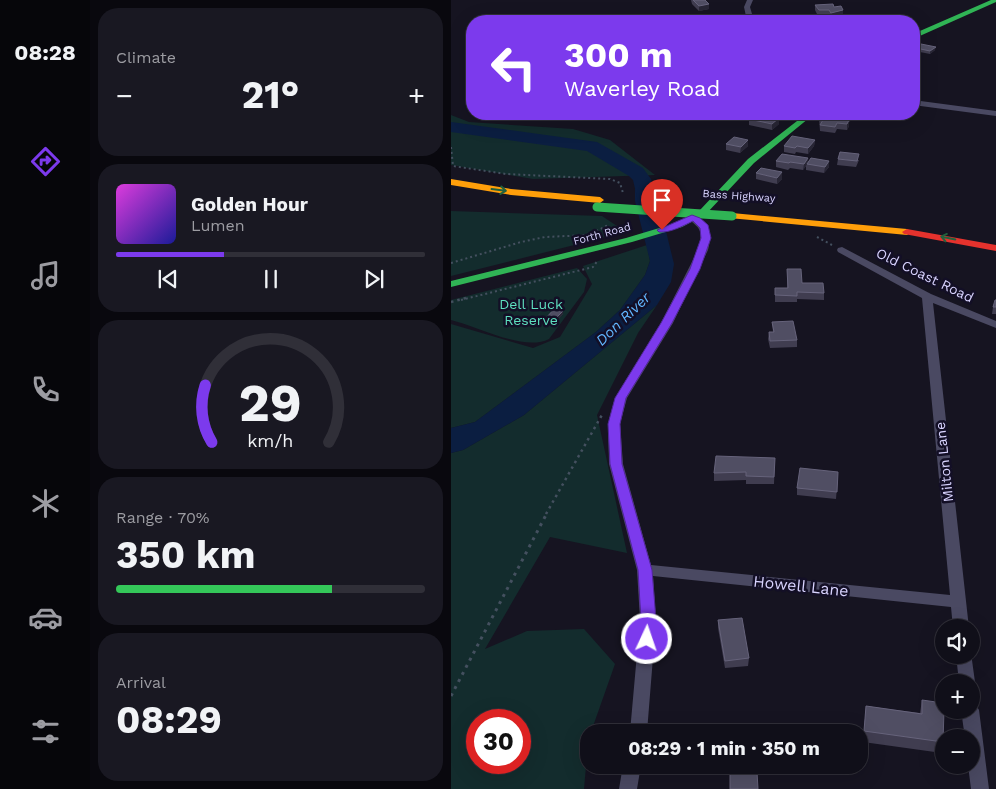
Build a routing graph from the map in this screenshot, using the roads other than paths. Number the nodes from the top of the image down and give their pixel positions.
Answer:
1 (750, 0) edge
2 (996, 0) edge
3 (749, 15) edge
4 (920, 34) edge
5 (920, 103) edge
6 (996, 114) edge
7 (802, 120) edge
8 (451, 182) edge
9 (459, 195) dead end
10 (599, 203) junction
11 (733, 212) junction
12 (692, 218) junction
13 (996, 237) edge
14 (996, 248) edge
15 (842, 250) road end
16 (451, 284) edge
17 (927, 296) junction
18 (996, 326) edge
19 (645, 570) junction
20 (958, 602) junction
21 (960, 619) edge
22 (971, 719) edge
23 (639, 724) edge
24 (630, 774) edge
25 (628, 789) edge
26 (980, 789) edge

1 - 3 street
2 - 4 main road
5 - 6 street
7 - 12 main road, Forth Road
8 -> 10 main road, Bass Highway
9 - 10 main road, Bass Highway
10 - 11 main road, Bass Highway
11 - 13 main road, Bass Highway
14 -> 11 main road, Bass Highway
12 - 16 main road, Forth Road
12 - 19 street
15 - 17 street, Old Coast Road
17 - 18 street, Old Coast Road
17 - 20 street, Milton Lane
19 - 20 street, Howell Lane
19 - 23 street
20 - 21 street, Milton Lane
22 - 26 street
24 - 25 street

